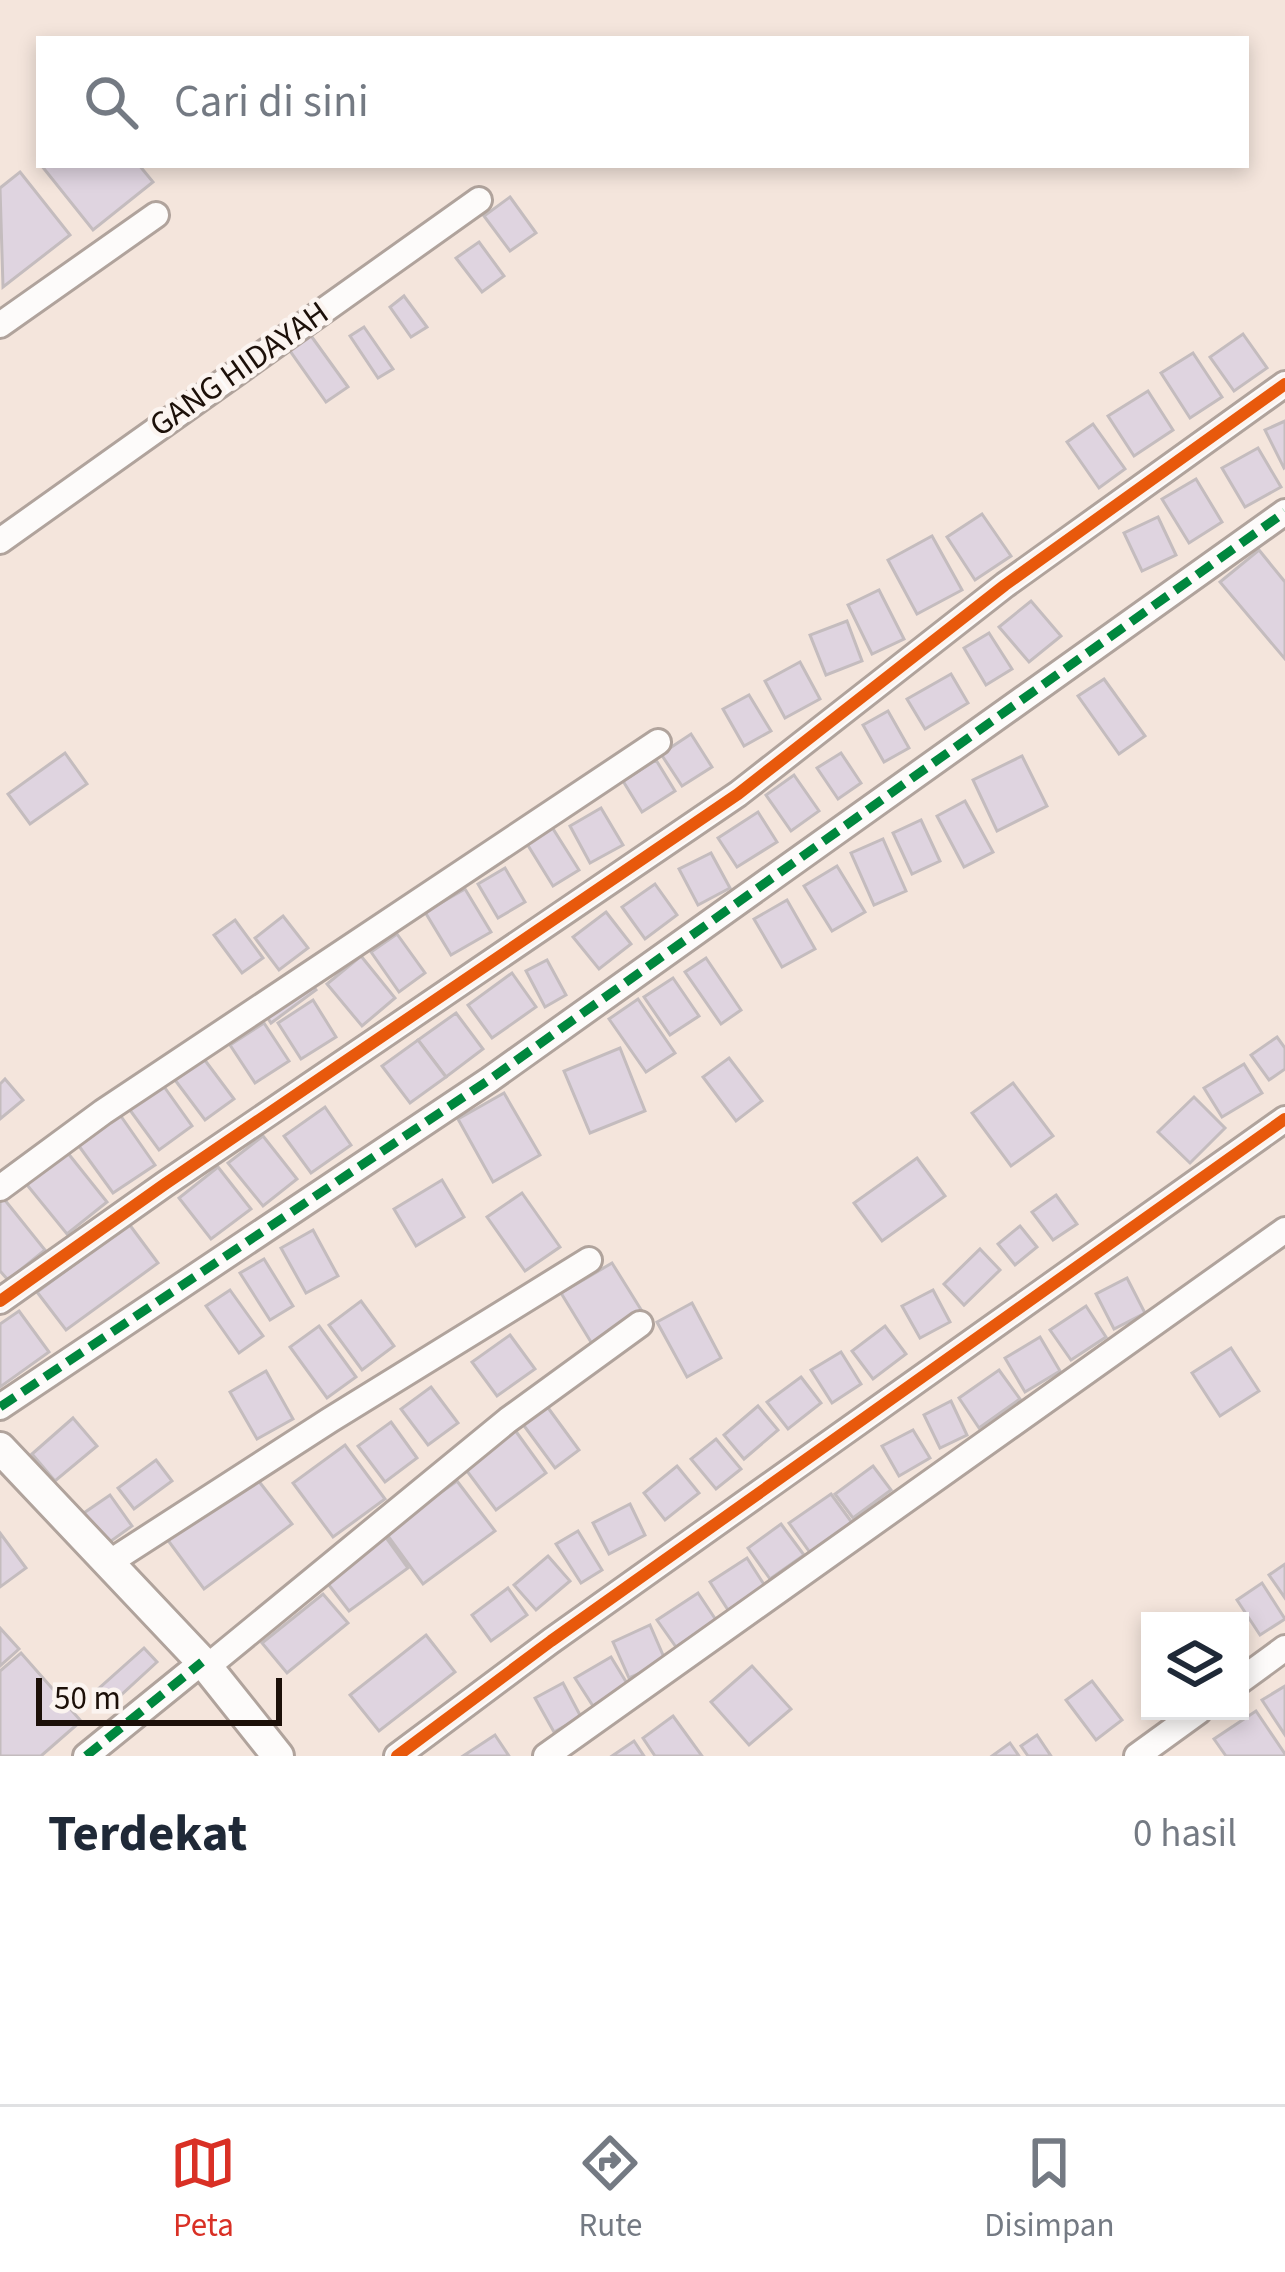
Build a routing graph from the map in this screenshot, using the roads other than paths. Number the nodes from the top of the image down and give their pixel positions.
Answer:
1 (479, 200) dead end
2 (156, 215) dead end
3 (0, 325) edge
4 (1285, 384) edge
5 (1285, 512) edge
6 (0, 541) edge
7 (658, 742) dead end
8 (1285, 1119) edge
9 (0, 1188) edge
10 (1285, 1230) edge
11 (589, 1261) dead end
12 (0, 1301) edge
13 (640, 1324) dead end
14 (0, 1407) edge
15 (0, 1448) edge
16 (107, 1564) junction
17 (1285, 1648) edge
18 (205, 1665) junction
19 (1249, 1674) edge
20 (1186, 1720) edge
21 (86, 1756) edge
22 (278, 1756) edge
23 (397, 1756) edge
24 (546, 1756) edge
25 (1137, 1756) edge

1 - 6 street, GANG HIDAYAH
2 - 3 street
4 - 12 street
5 - 14 street
7 - 9 street
8 - 23 street
10 - 24 street
11 - 16 street
13 - 18 street
15 - 16 street
16 - 18 street
17 - 19 street
18 - 21 street
18 - 22 street
20 - 25 street

